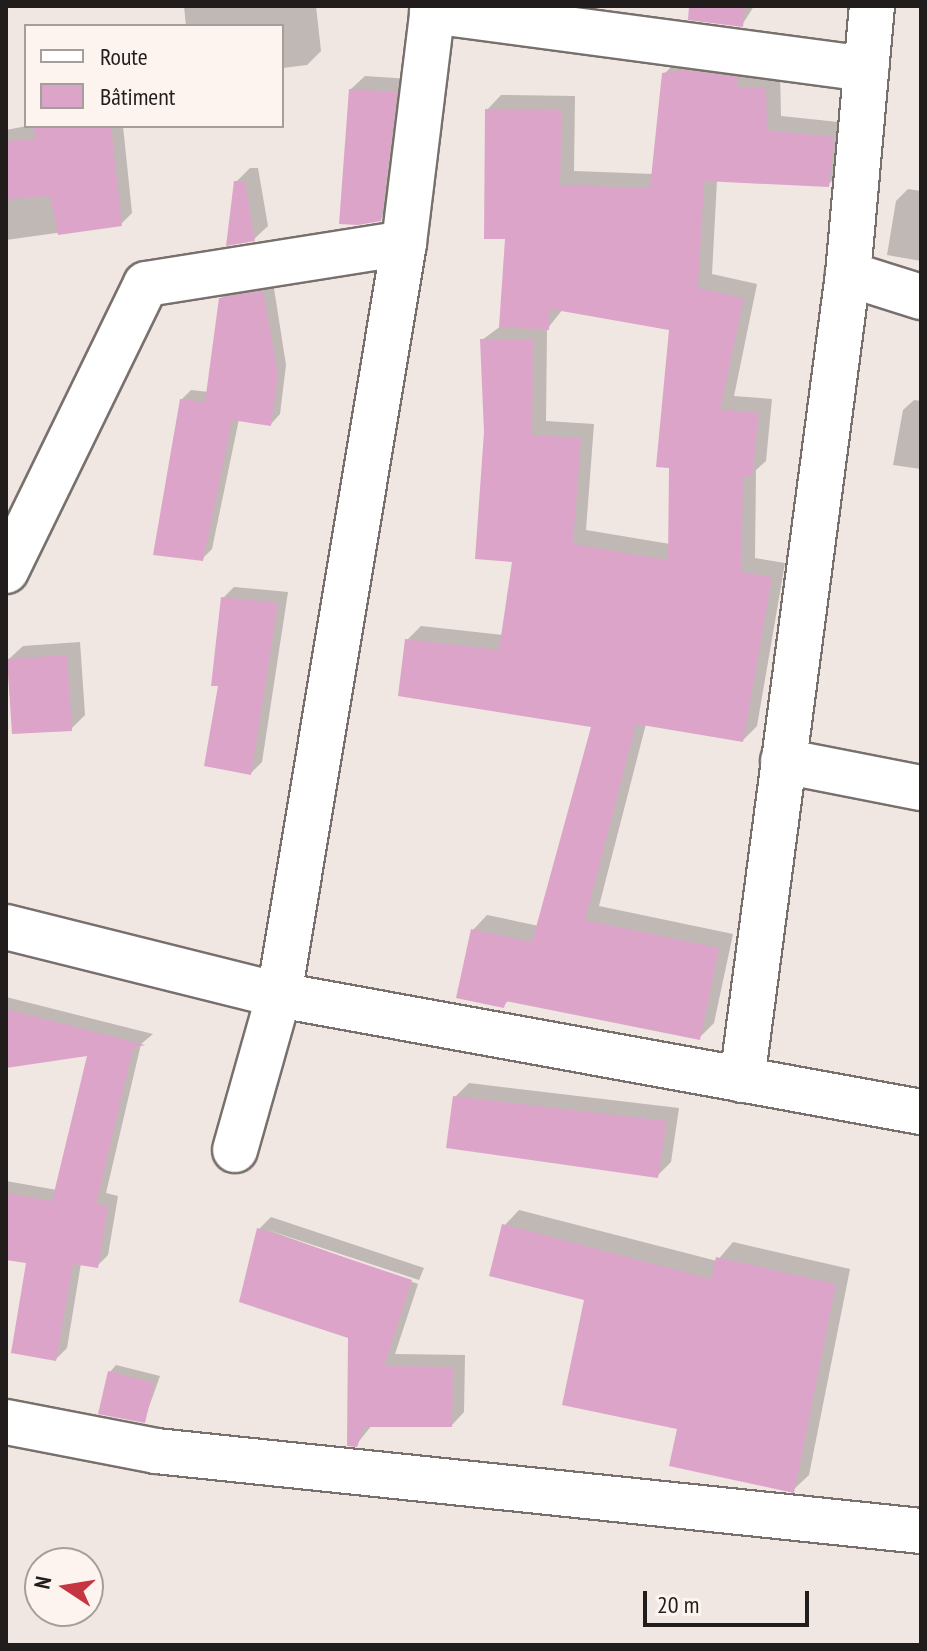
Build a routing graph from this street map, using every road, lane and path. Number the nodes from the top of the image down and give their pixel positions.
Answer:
1 (872, 6) edge
2 (432, 9) edge
3 (866, 69) junction
4 (404, 243) junction
5 (848, 274) junction
6 (921, 297) edge
7 (6, 571) edge
8 (783, 761) junction
9 (921, 788) edge
10 (6, 927) edge
11 (279, 995) junction
12 (742, 1080) junction
13 (921, 1112) edge
14 (235, 1150) dead end
15 (6, 1422) edge
16 (921, 1531) edge

1 - 3 street
2 - 3 street
2 - 4 street
3 - 5 street
4 - 7 street
4 - 11 street
5 - 6 street
5 - 8 street
8 - 9 street
8 - 12 street
10 - 11 street
11 - 12 street
11 - 14 street
12 - 13 street
15 - 16 street

